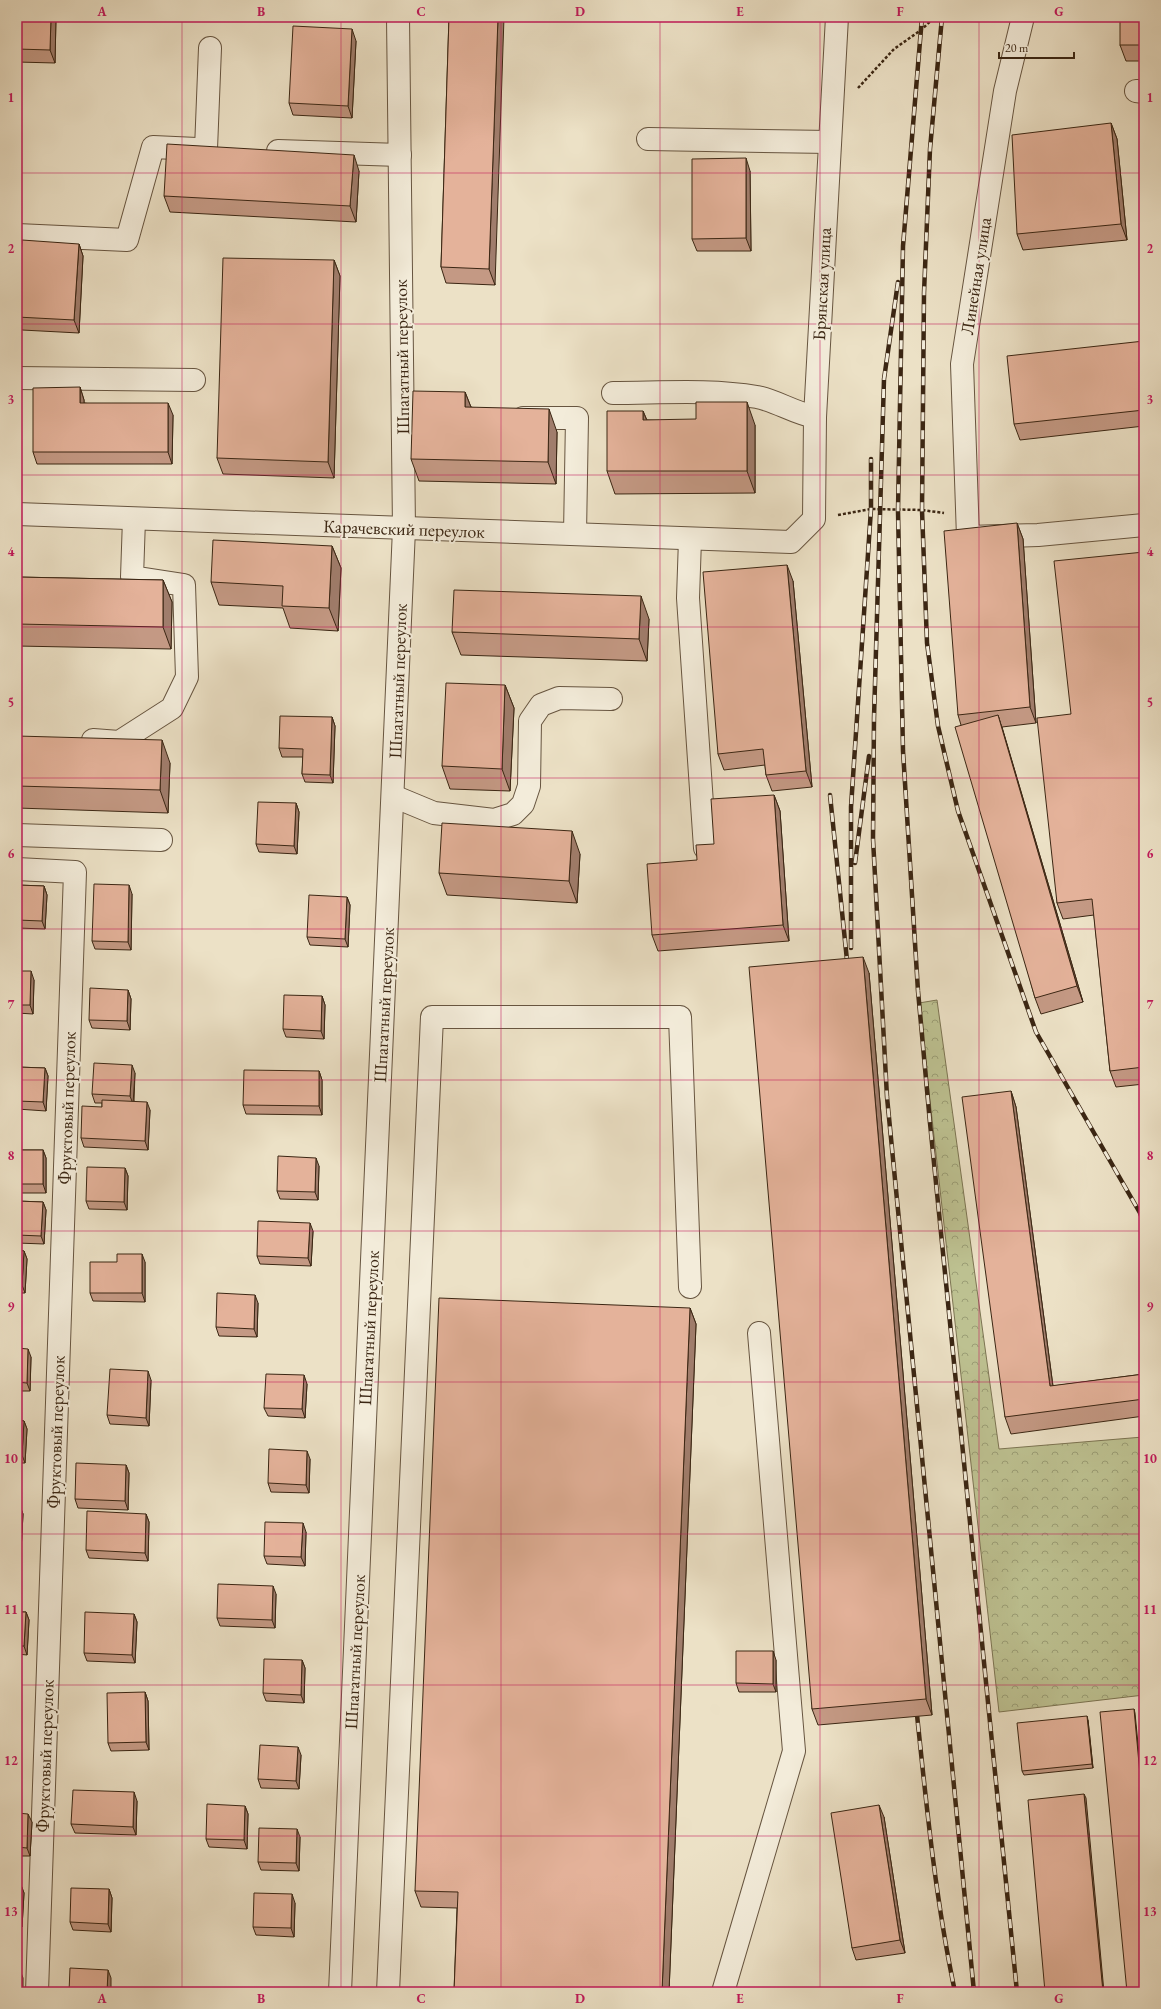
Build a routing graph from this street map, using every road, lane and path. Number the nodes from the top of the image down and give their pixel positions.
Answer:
1 (398, 17) edge
2 (837, 17) edge
3 (935, 17) edge
4 (1023, 17) edge
5 (210, 48) dead end
6 (832, 112) junction
7 (648, 139) dead end
8 (830, 142) junction
9 (278, 151) edge
10 (400, 155) junction
11 (17, 235) edge
12 (17, 378) edge
13 (194, 380) dead end
14 (613, 393) dead end
15 (503, 417) edge
16 (815, 417) junction
17 (17, 514) edge
18 (134, 519) junction
19 (814, 519) junction
20 (1144, 525) edge
21 (968, 527) junction
22 (404, 529) junction
23 (575, 534) junction
24 (690, 539) junction
25 (611, 699) dead end
26 (72, 739) edge
27 (393, 796) junction
28 (17, 835) edge
29 (161, 840) dead end
30 (705, 848) edge
31 (17, 869) edge
32 (690, 1287) dead end
33 (759, 1333) dead end
34 (37, 1992) edge
35 (340, 1992) edge
36 (388, 1992) edge
37 (723, 1992) edge

1 - 10 street, Шпагатный переулок
2 - 6 street, Брянская улица
3 - 6 path
4 - 21 street, Линейная улица
5 - 11 street
6 - 8 street, Брянская улица
7 - 8 street
8 - 16 street, Брянская улица
9 - 10 street
10 - 22 street, Шпагатный переулок
12 - 13 street
14 - 16 street
15 - 23 street
16 - 19 street, Брянская улица
17 - 18 street, Карачевский переулок
18 - 22 street, Карачевский переулок
18 - 26 street
19 - 21 path
19 - 24 street, Карачевский переулок
20 - 21 street
22 - 23 street, Карачевский переулок
22 - 27 street, Шпагатный переулок
23 - 24 street, Карачевский переулок
24 - 30 street
25 - 27 street
27 - 35 street, Шпагатный переулок
28 - 29 street
31 - 34 street, Фруктовый переулок
32 - 36 street
33 - 37 street

